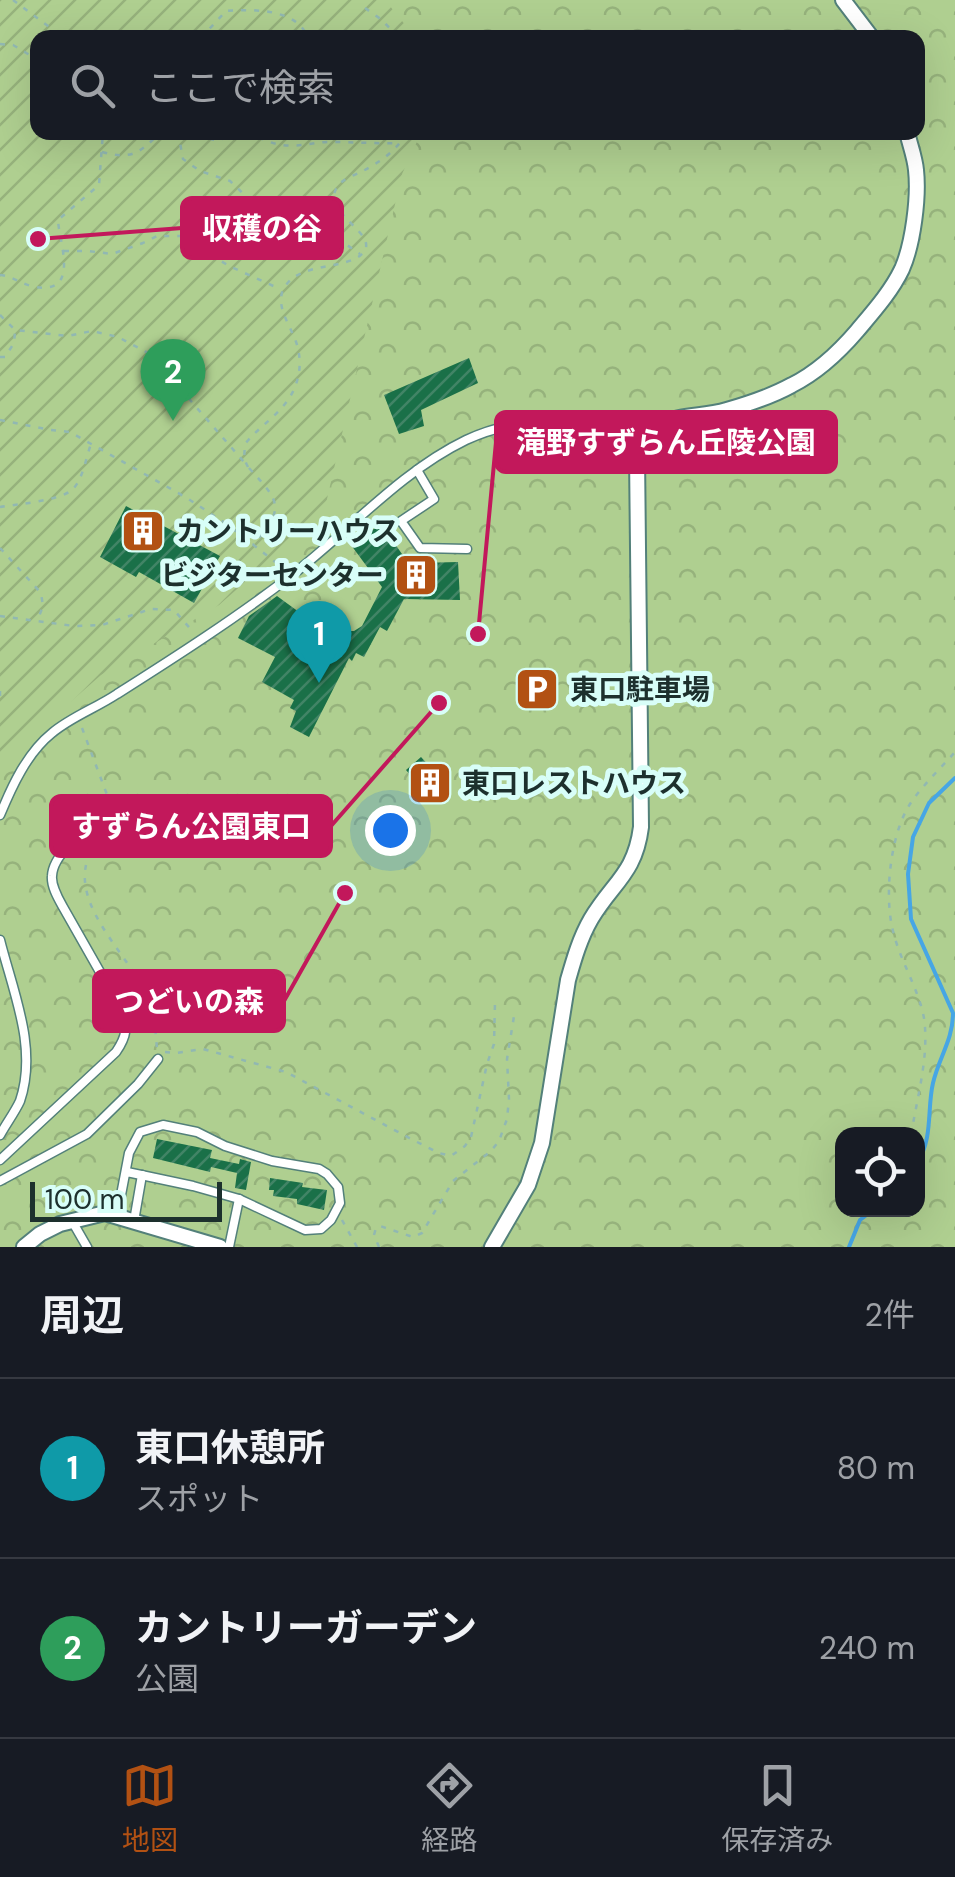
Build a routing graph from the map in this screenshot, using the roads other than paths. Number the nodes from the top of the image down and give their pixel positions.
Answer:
1 (843, 0) edge
2 (866, 30) edge
3 (909, 140) edge
4 (675, 417) junction
5 (417, 470) junction
6 (467, 548) dead end
7 (113, 809) road end
8 (0, 815) edge
9 (0, 940) edge
10 (158, 1059) road end
11 (0, 1134) edge
12 (0, 1160) edge
13 (127, 1172) junction
14 (142, 1175) junction
15 (0, 1181) edge
16 (239, 1199) junction
17 (117, 1216) junction
18 (72, 1221) junction
19 (134, 1221) junction
20 (195, 1244) edge
21 (24, 1247) edge
22 (86, 1247) edge
23 (220, 1247) edge
24 (229, 1247) edge
25 (492, 1247) edge

1 - 2 street
3 - 4 street
4 - 5 lane
4 - 25 street
5 - 6 lane
5 - 8 lane
7 - 12 lane
9 - 11 lane
10 - 15 lane
13 - 14 lane
13 - 16 lane
13 - 17 lane
14 - 16 lane
14 - 19 lane
16 - 24 lane
17 - 18 street
17 - 19 street
18 - 21 street
18 - 22 lane
19 - 20 street
20 - 23 street

